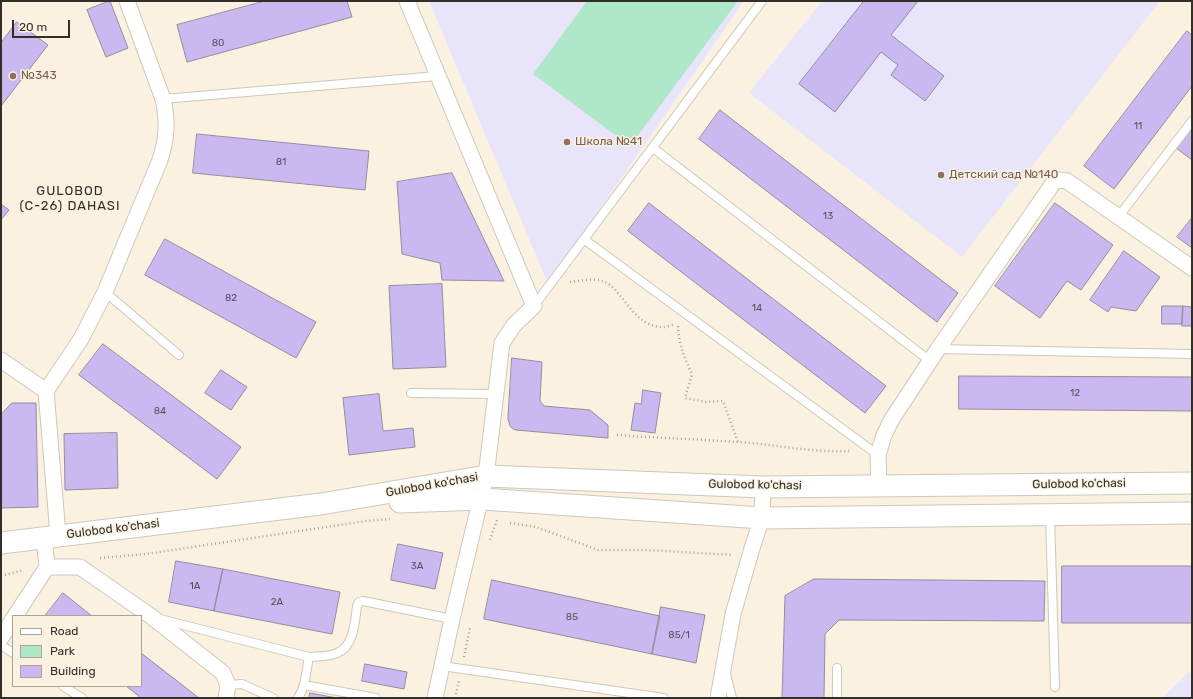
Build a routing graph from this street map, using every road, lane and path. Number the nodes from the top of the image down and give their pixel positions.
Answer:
1 (127, 1) edge
2 (407, 1) edge
3 (762, 1) edge
4 (438, 76) junction
5 (163, 99) junction
6 (1192, 121) edge
7 (653, 148) junction
8 (1119, 216) junction
9 (585, 240) junction
10 (1192, 268) edge
11 (551, 284) junction
12 (104, 292) junction
13 (534, 306) junction
14 (1192, 354) edge
15 (179, 355) dead end
16 (934, 355) junction
17 (1, 360) edge
18 (46, 391) junction
19 (411, 393) dead end
20 (496, 394) junction
21 (617, 435) dead end
22 (738, 442) junction
23 (875, 453) junction
24 (486, 476) junction
25 (1192, 483) edge
26 (879, 486) junction
27 (763, 487) junction
28 (482, 499) junction
29 (321, 504) junction
30 (1192, 513) edge
31 (1050, 515) junction
32 (477, 518) junction
33 (762, 518) junction
34 (394, 519) dead end
35 (505, 522) dead end
36 (51, 536) junction
37 (490, 541) dead end
38 (1, 543) edge
39 (750, 555) junction
40 (96, 559) dead end
41 (47, 566) junction
42 (1, 576) edge
43 (16, 615) edge
44 (152, 617) junction
45 (452, 619) junction
46 (12, 621) edge
47 (470, 626) dead end
48 (1, 638) edge
49 (1, 646) edge
50 (12, 652) edge
51 (309, 657) junction
52 (724, 665) junction
53 (442, 666) junction
54 (462, 668) junction
55 (837, 668) dead end
56 (304, 685) junction
57 (65, 687) edge
58 (1055, 687) dead end
59 (227, 691) edge
60 (82, 698) edge
61 (273, 698) edge
62 (298, 698) edge
63 (376, 698) edge
64 (436, 698) edge
65 (455, 698) edge
66 (664, 698) edge
67 (718, 698) edge
68 (732, 698) edge
69 (837, 698) edge

1 - 5 street
2 - 4 street
3 - 7 lane
4 - 5 lane
4 - 13 street
5 - 12 street
6 - 8 lane
7 - 9 lane
7 - 16 lane
8 - 10 street
8 - 16 street
9 - 11 lane
9 - 23 lane
11 - 13 lane
11 - 22 path
12 - 15 lane
12 - 18 street
13 - 20 street
14 - 16 lane
16 - 23 street
17 - 18 street
18 - 36 street
19 - 20 lane
20 - 24 street
21 - 22 path
22 - 23 path
23 - 26 street
24 - 27 street, Gulobod ko'chasi
24 - 28 street
24 - 29 street, Gulobod ko'chasi
25 - 26 street, Gulobod ko'chasi
26 - 27 street, Gulobod ko'chasi
27 - 33 street
28 - 29 street, Gulobod ko'chasi
28 - 32 street
28 - 33 street, Gulobod ko'chasi
29 - 36 street, Gulobod ko'chasi
30 - 31 street, Gulobod ko'chasi
31 - 33 street, Gulobod ko'chasi
31 - 58 lane
32 - 37 path
32 - 45 street
33 - 39 street
34 - 40 path
35 - 39 path
36 - 38 street, Gulobod ko'chasi
36 - 41 street
39 - 52 street
41 - 42 path
41 - 43 street
41 - 44 street
44 - 51 lane
44 - 59 street
45 - 51 lane
45 - 53 street
46 - 48 street
47 - 54 path
49 - 50 lane
51 - 56 lane
52 - 67 street
52 - 68 lane
53 - 54 lane
53 - 64 street
54 - 65 path
54 - 66 lane
55 - 69 lane
56 - 62 lane
56 - 63 lane
57 - 60 lane
59 - 61 lane

